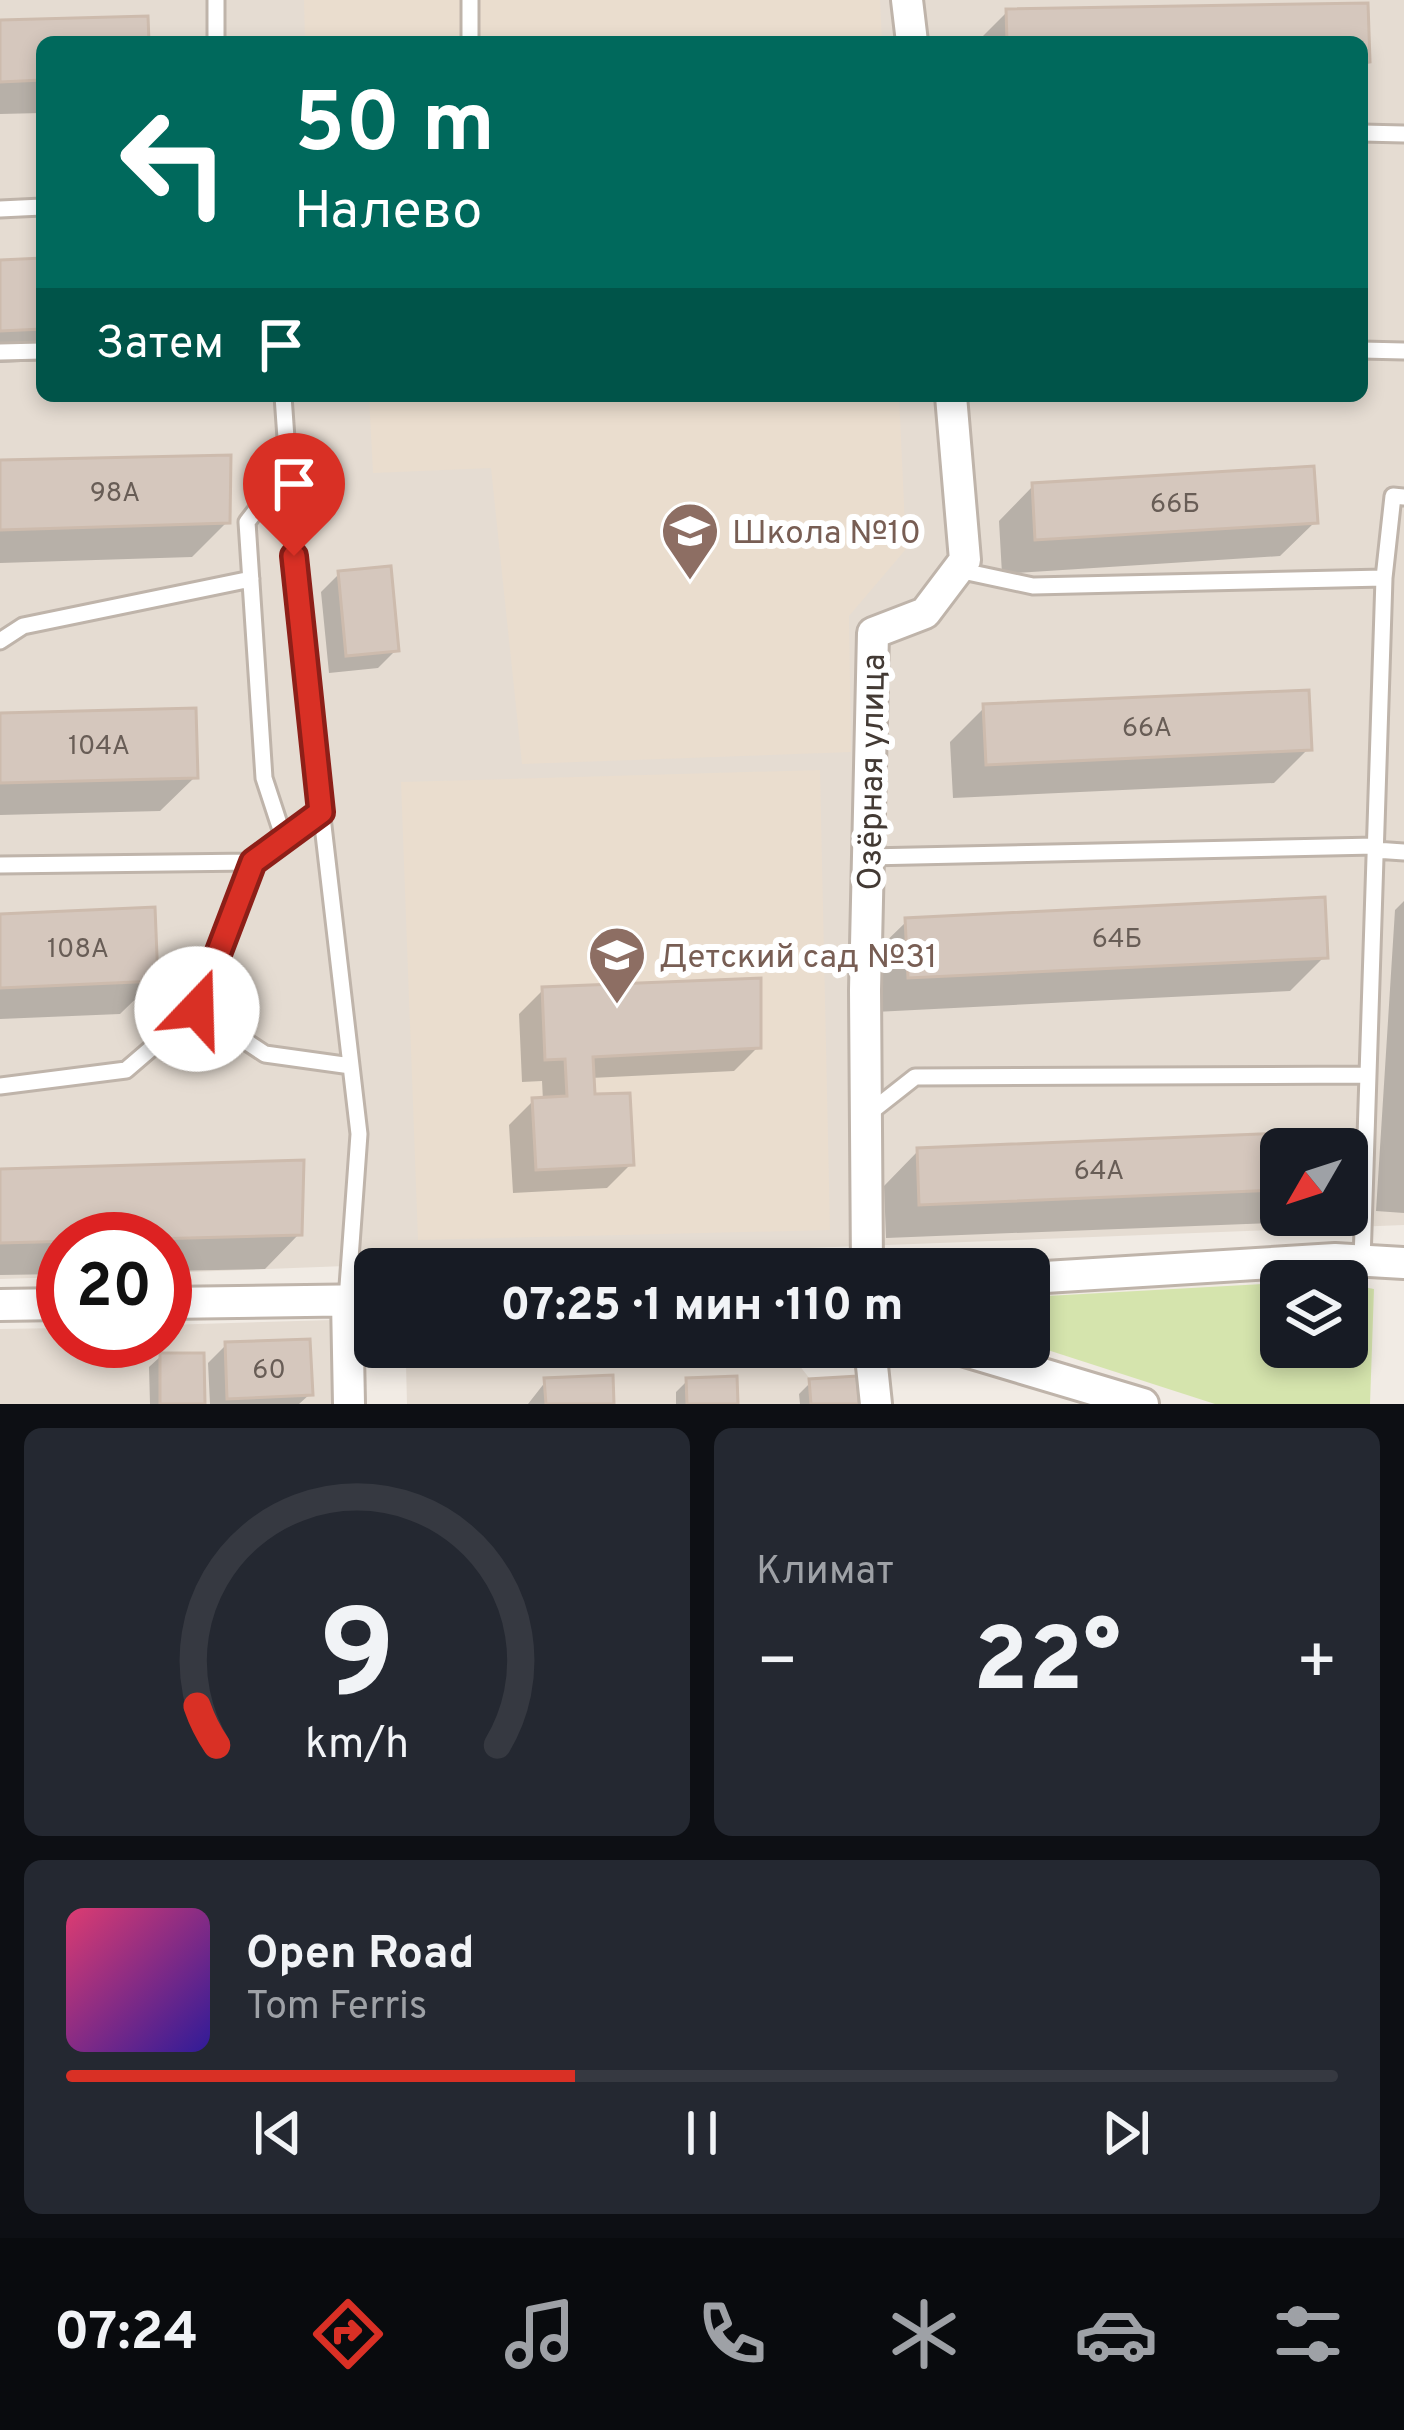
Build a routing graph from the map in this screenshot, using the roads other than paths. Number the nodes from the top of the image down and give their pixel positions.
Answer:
1 (216, 0) edge
2 (470, 0) edge
3 (907, 0) edge
4 (216, 36) edge
5 (470, 36) edge
6 (911, 36) edge
7 (1368, 133) edge
8 (1404, 134) edge
9 (36, 207) edge
10 (0, 209) edge
11 (1368, 350) edge
12 (36, 351) edge
13 (1404, 351) edge
14 (0, 352) edge
15 (283, 402) edge
16 (951, 402) edge
17 (288, 469) junction
18 (1404, 496) edge
19 (958, 570) junction
20 (251, 578) junction
21 (1384, 578) junction
22 (0, 640) edge
23 (321, 812) junction
24 (284, 839) junction
25 (1375, 848) junction
26 (1404, 852) edge
27 (868, 857) junction
28 (253, 862) junction
29 (0, 865) edge
30 (197, 1009) junction
31 (351, 1066) junction
32 (1368, 1075) junction
33 (0, 1086) edge
34 (866, 1116) junction
35 (360, 1248) edge
36 (867, 1248) edge
37 (1362, 1260) edge
38 (1368, 1261) edge
39 (1404, 1263) edge
40 (1260, 1266) edge
41 (1050, 1277) edge
42 (354, 1300) edge
43 (192, 1303) edge
44 (36, 1304) edge
45 (0, 1305) edge
46 (354, 1361) edge
47 (872, 1368) edge
48 (1022, 1368) edge
49 (349, 1404) edge
50 (876, 1404) edge
51 (1143, 1404) edge

1 - 4 lane
2 - 5 lane
3 - 6 street
7 - 8 lane
9 - 10 lane
11 - 13 lane
12 - 14 lane
15 - 17 lane
16 - 19 street
17 - 20 lane
17 - 23 lane
18 - 21 lane
19 - 21 lane
19 - 27 street, Озёрная улица
20 - 22 lane
20 - 24 lane
21 - 25 lane
23 - 24 lane
23 - 31 lane
24 - 28 lane
25 - 26 lane
25 - 27 lane
25 - 32 lane
27 - 34 street, Озёрная улица
28 - 29 lane
28 - 30 lane
30 - 31 lane
30 - 33 lane
31 - 35 lane
32 - 34 lane
32 - 37 lane
34 - 36 street, Озёрная улица
38 - 39 street
40 - 41 street
42 - 43 street
44 - 45 street
46 - 49 street
47 - 50 street
48 - 51 street

